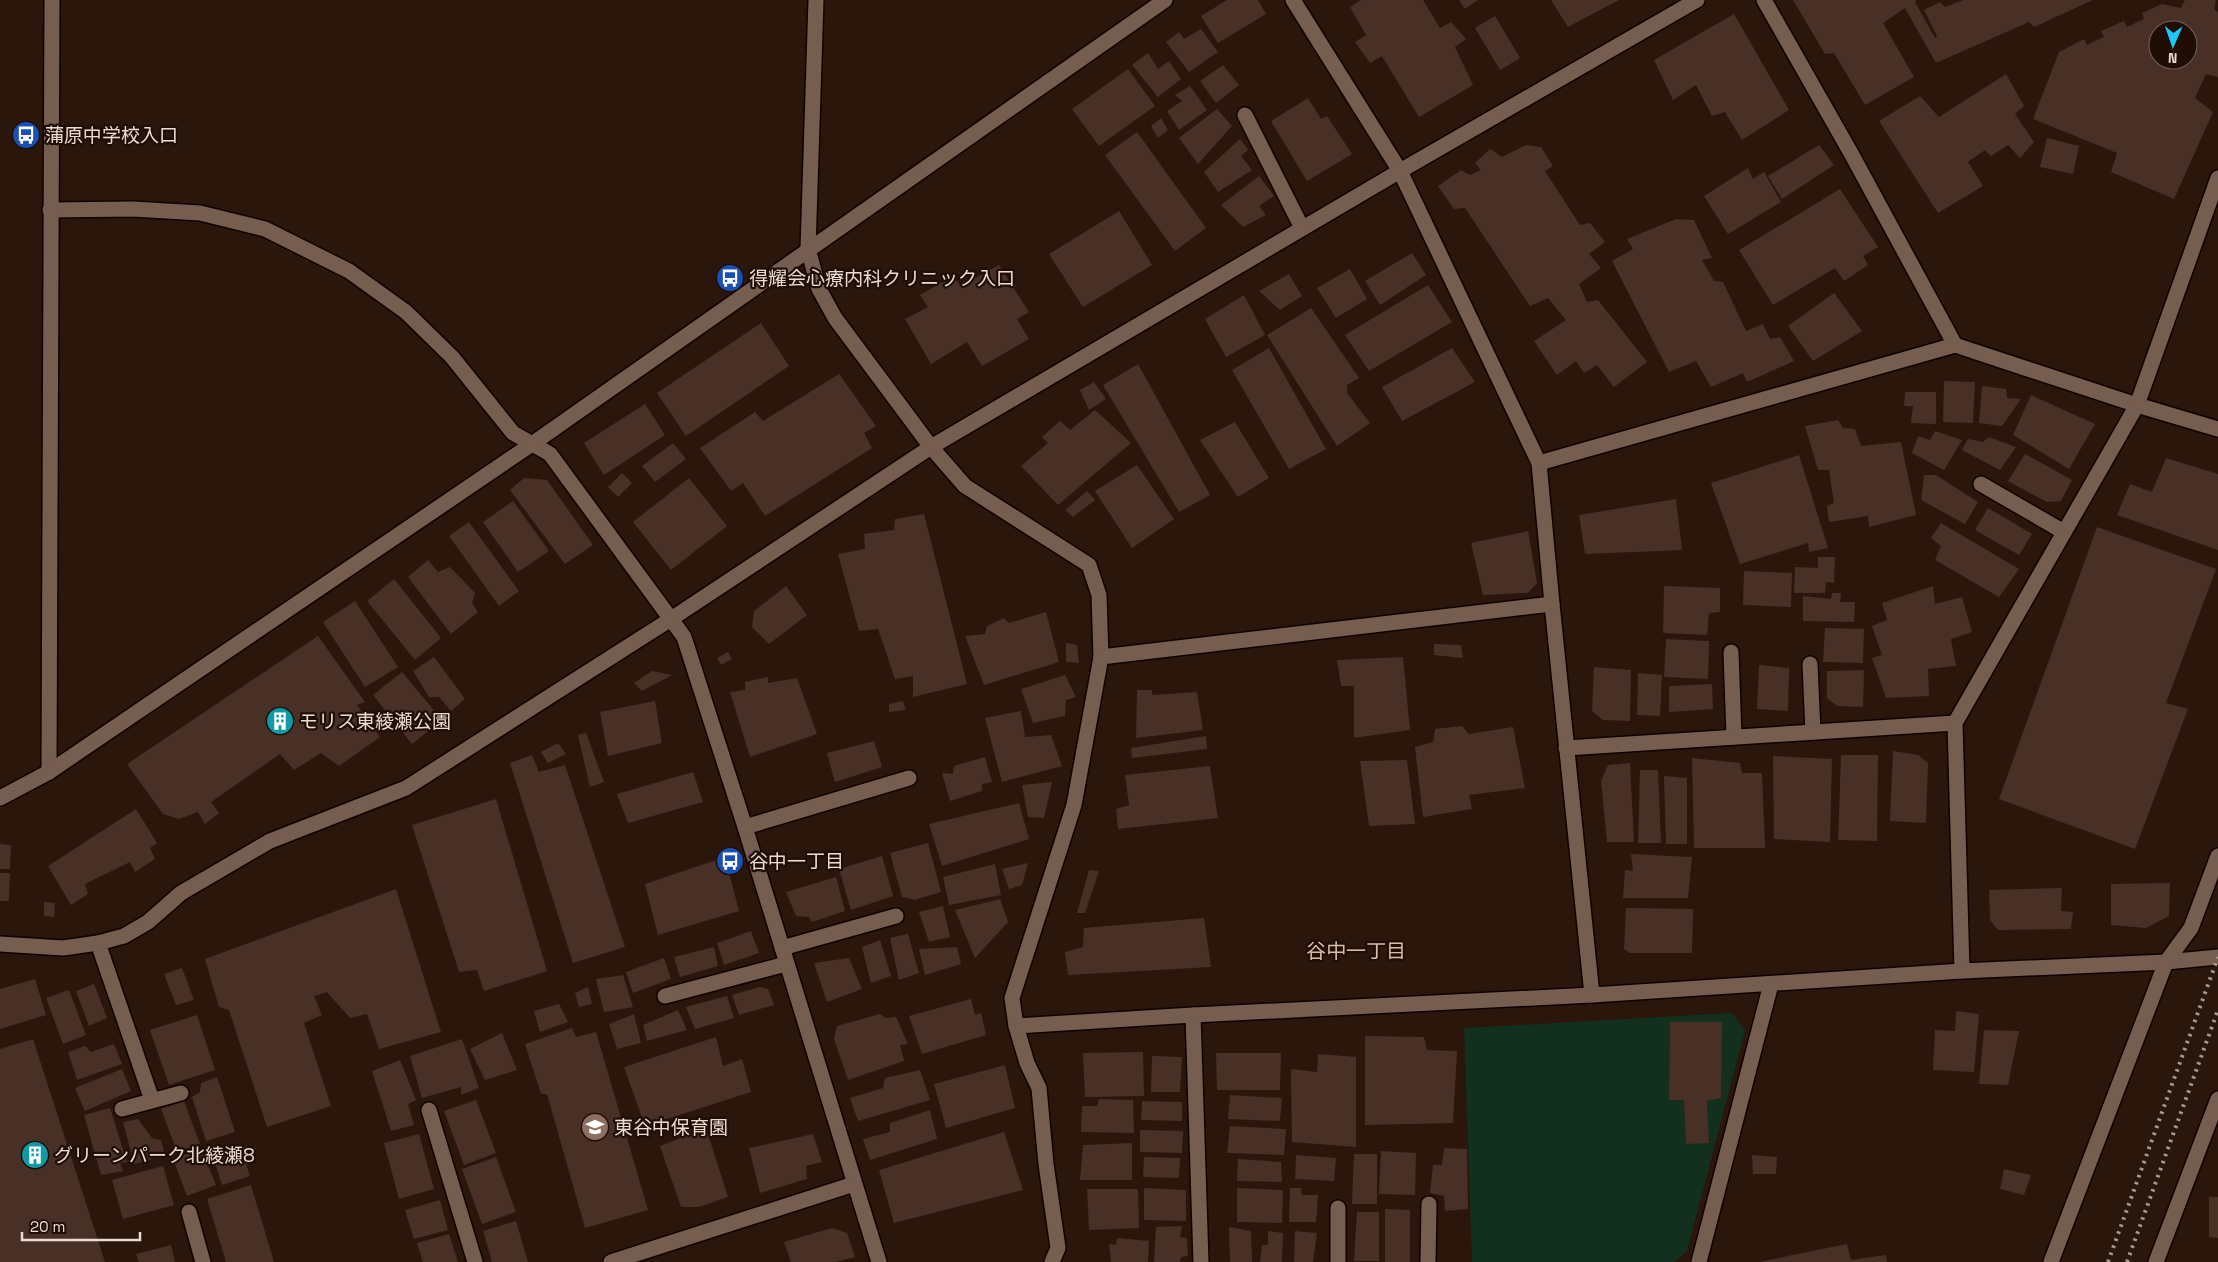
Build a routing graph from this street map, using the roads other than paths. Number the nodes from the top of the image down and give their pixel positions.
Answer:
1 (52, 0) edge
2 (816, 0) edge
3 (1165, 0) edge
4 (1293, 0) edge
5 (1698, 0) edge
6 (1764, 0) edge
7 (1245, 115) dead end
8 (1400, 171) junction
9 (2218, 178) edge
10 (50, 210) junction
11 (1302, 228) junction
12 (808, 249) junction
13 (1955, 345) junction
14 (2136, 405) junction
15 (2218, 429) edge
16 (532, 444) junction
17 (931, 447) junction
18 (1540, 463) junction
19 (1981, 484) dead end
20 (2064, 532) junction
21 (1552, 604) junction
22 (671, 619) junction
23 (1731, 652) dead end
24 (1101, 656) junction
25 (1810, 664) dead end
26 (1955, 723) junction
27 (1813, 732) junction
28 (1734, 737) junction
29 (1566, 748) junction
30 (49, 772) junction
31 (909, 778) dead end
32 (0, 798) edge
33 (745, 827) junction
34 (2218, 856) edge
35 (896, 916) dead end
36 (98, 943) junction
37 (0, 944) edge
38 (782, 948) junction
39 (2218, 957) edge
40 (2166, 962) junction
41 (786, 964) junction
42 (1962, 971) junction
43 (1771, 984) junction
44 (1592, 995) junction
45 (665, 996) dead end
46 (1193, 1015) junction
47 (1016, 1026) junction
48 (181, 1093) dead end
49 (2218, 1099) edge
50 (152, 1100) junction
51 (122, 1109) dead end
52 (429, 1110) dead end
53 (854, 1184) junction
54 (1429, 1204) dead end
55 (1338, 1208) dead end
56 (189, 1212) dead end
57 (618, 1261) edge
58 (203, 1262) edge
59 (475, 1262) edge
60 (879, 1262) edge
61 (1052, 1262) edge
62 (1201, 1262) edge
63 (1338, 1262) edge
64 (1428, 1262) edge
65 (1699, 1262) edge
66 (2056, 1262) edge
67 (2156, 1262) edge

1 - 10 street
2 - 12 street
3 - 12 street
4 - 8 street
5 - 8 street
6 - 13 street
7 - 11 street
8 - 11 street
8 - 18 street
9 - 14 street
10 - 16 street
10 - 30 street
11 - 17 street
12 - 16 street
12 - 17 street
13 - 14 street
13 - 18 street
14 - 15 street
14 - 20 street
16 - 22 street
16 - 30 street
17 - 22 street
17 - 24 street
18 - 21 street
19 - 20 street
20 - 26 street
21 - 24 street
21 - 29 street
22 - 33 street
22 - 36 street
23 - 28 street
24 - 47 street
25 - 27 street
26 - 27 street
26 - 42 street
27 - 28 street
28 - 29 street
29 - 44 street
30 - 32 street
31 - 33 street
33 - 38 street
34 - 40 street
35 - 38 street
36 - 37 street
36 - 50 street
38 - 41 street
39 - 40 street
40 - 42 street
40 - 66 street
41 - 45 street
41 - 53 street
42 - 43 street
43 - 44 street
43 - 65 street
44 - 46 street
46 - 47 street
46 - 62 street
47 - 61 street
48 - 50 street
49 - 67 street
50 - 51 street
52 - 59 street
53 - 57 street
53 - 60 street
54 - 64 street
55 - 63 street
56 - 58 street

